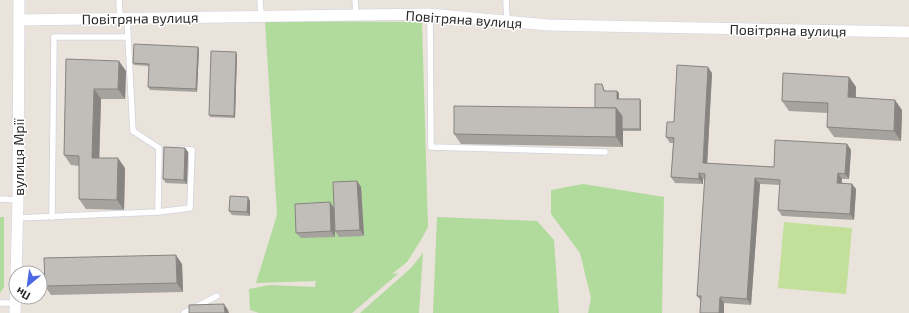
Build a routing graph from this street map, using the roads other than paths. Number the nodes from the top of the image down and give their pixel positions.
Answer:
1 (19, 0) edge
2 (118, 0) edge
3 (260, 0) edge
4 (355, 0) edge
5 (506, 0) edge
6 (430, 14) junction
7 (356, 15) junction
8 (261, 16) junction
9 (124, 18) junction
10 (19, 20) junction
11 (507, 21) junction
12 (909, 32) edge
13 (128, 37) junction
14 (159, 148) junction
15 (166, 149) edge
16 (172, 149) edge
17 (605, 152) edge
18 (0, 199) edge
19 (18, 200) junction
20 (158, 212) junction
21 (52, 217) junction
22 (18, 218) junction
23 (217, 296) dead end
24 (0, 303) edge
25 (15, 308) edge
26 (184, 313) edge

1 - 10 street, вулиця Мрії
2 - 9 lane
3 - 8 lane
4 - 7 lane
5 - 11 lane
6 - 7 street, Повітряна вулиця
6 - 11 street, Повітряна вулиця
6 - 17 lane
7 - 8 street, Повітряна вулиця
8 - 9 street, Повітряна вулиця
9 - 10 street, Повітряна вулиця
9 - 13 lane
10 - 19 street, вулиця Мрії
11 - 12 street, Повітряна вулиця
13 - 14 lane
13 - 21 lane
14 - 15 lane
14 - 20 lane
16 - 20 lane
18 - 19 lane
19 - 22 street, вулиця Мрії
20 - 21 lane
21 - 22 lane
22 - 25 street, вулиця Мрії
23 - 26 lane
24 - 25 lane

